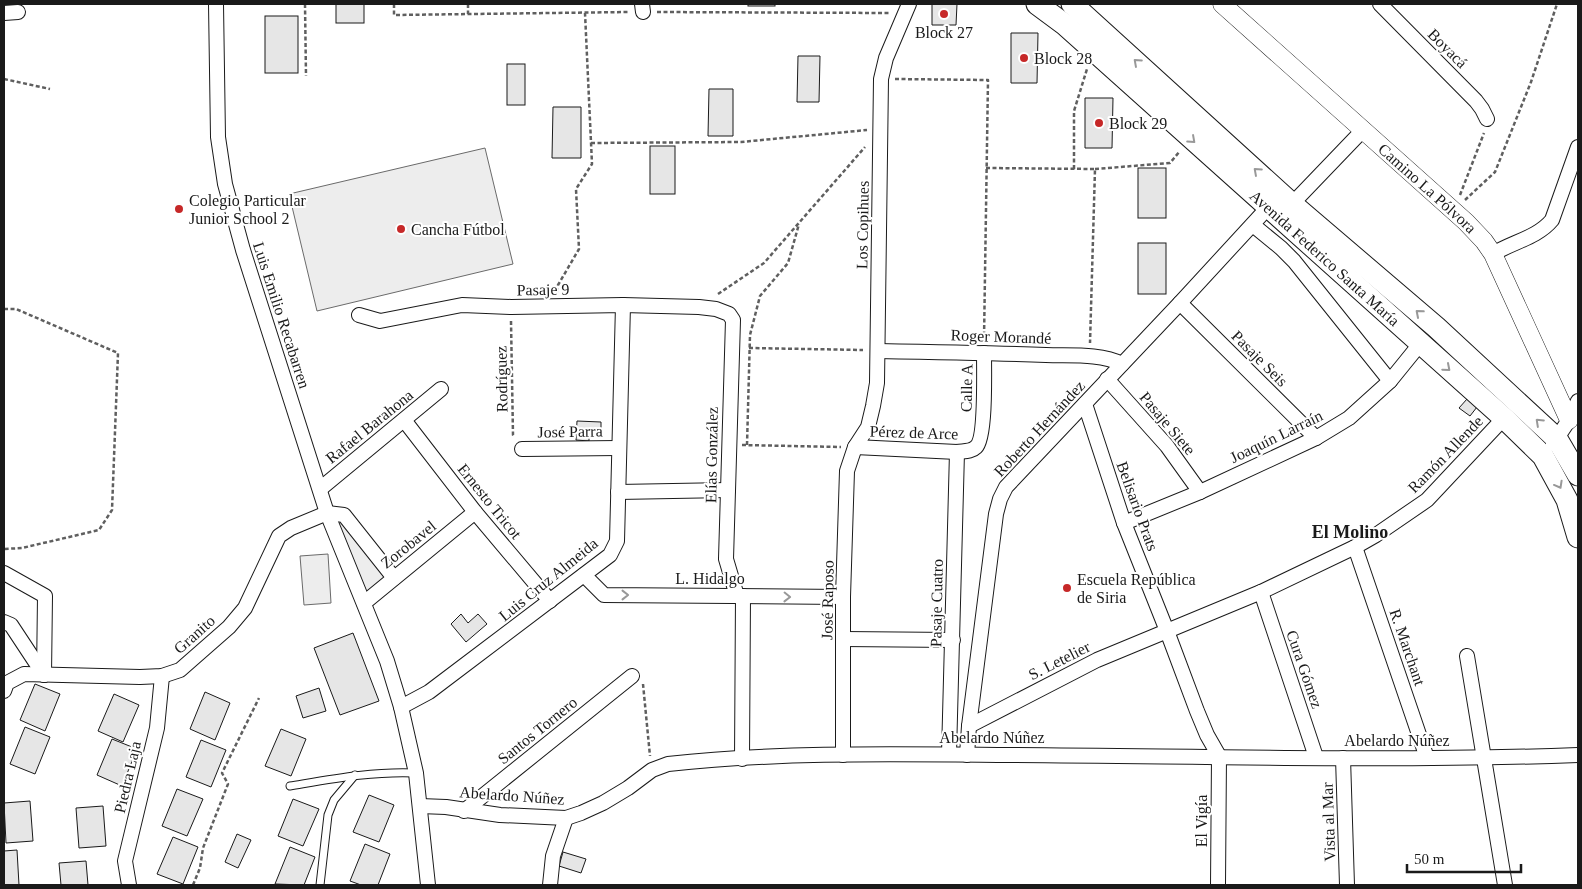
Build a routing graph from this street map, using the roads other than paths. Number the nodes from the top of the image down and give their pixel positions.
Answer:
1 (216, 4) edge
2 (909, 4) edge
3 (1037, 4) edge
4 (1222, 4) edge
5 (1380, 4) edge
6 (1078, 5) edge
7 (1064, 24) junction
8 (1486, 119) road end
9 (1363, 130) junction
10 (1578, 147) edge
11 (1280, 202) junction
12 (1253, 225) junction
13 (1493, 254) junction
14 (1180, 304) junction
15 (623, 305) junction
16 (730, 314) joint
17 (359, 315) dead end
18 (1420, 344) junction
19 (878, 351) junction
20 (984, 352) junction
21 (1122, 364) junction
22 (1107, 380) junction
23 (1390, 382) junction
24 (441, 389) dead end
25 (1578, 401) edge
26 (1085, 404) junction
27 (1504, 418) junction
28 (404, 420) junction
29 (1569, 420) junction
30 (1316, 438) junction
31 (1557, 439) junction
32 (855, 447) junction
33 (619, 448) junction
34 (522, 449) road end
35 (964, 451) junction
36 (1542, 456) junction
37 (1578, 475) edge
38 (320, 489) junction
39 (728, 490) junction
40 (618, 492) junction
41 (1200, 492) junction
42 (475, 512) junction
43 (327, 513) junction
44 (1124, 523) junction
45 (1578, 537) edge
46 (1355, 547) junction
47 (4, 573) edge
48 (584, 575) junction
49 (394, 578) junction
50 (1261, 592) junction
51 (740, 596) junction
52 (844, 597) junction
53 (550, 601) junction
54 (364, 603) junction
55 (4, 622) edge
56 (1167, 631) junction
57 (843, 639) junction
58 (953, 640) junction
59 (1468, 656) dead end
60 (44, 675) junction
61 (162, 676) junction
62 (632, 676) road end
63 (4, 691) edge
64 (401, 707) junction
65 (969, 726) junction
66 (949, 754) junction
67 (843, 755) junction
68 (967, 755) junction
69 (1578, 755) edge
70 (1219, 756) junction
71 (1316, 757) junction
72 (1343, 758) junction
73 (1427, 758) junction
74 (1486, 758) junction
75 (742, 759) junction
76 (416, 773) junction
77 (356, 775) junction
78 (290, 786) dead end
79 (420, 806) junction
80 (464, 811) junction
81 (566, 818) junction
82 (129, 885) edge
83 (320, 885) edge
84 (428, 885) edge
85 (550, 885) edge
86 (1218, 885) edge
87 (1347, 885) edge
88 (1505, 885) edge

1 - 38 street, Luis Emilio Recabarren
2 - 19 street, Los Copihues
3 - 7 main road, Avenida Federico Santa María
4 - 9 street, Camino La Pólvora
5 - 8 street, Boyacá
6 - 7 street
11 -> 6 main road, Avenida Federico Santa María
7 -> 11 main road, Avenida Federico Santa María
9 - 11 street, Roberto Hernández
9 - 13 street, Camino La Pólvora
10 - 13 street
11 - 12 street, Roberto Hernández
11 - 18 main road, Avenida Federico Santa María
31 -> 11 main road, Avenida Federico Santa María
12 - 14 street, Roberto Hernández
12 - 23 street
13 - 29 street, Camino La Pólvora
14 - 21 street, Roberto Hernández
14 - 30 street, Pasaje Seis
15 - 16 street, Pasaje 9
15 - 17 street, Pasaje 9
15 - 33 street, Luis Cruz Almeida
16 - 39 street, Elías González
18 - 23 street, Joaquín Larraín
18 -> 27 main road, Avenida Federico Santa María
19 - 20 street, Roger Morandé
19 - 32 street, Los Copihues
20 - 21 street, Roger Morandé
20 - 35 street, Calle A
21 - 22 street, Roberto Hernández
22 - 26 street, Roberto Hernández
22 - 41 street, Pasaje Siete
23 - 30 street, Joaquín Larraín
24 - 28 street, Rafael Barahona
25 - 29 street
26 - 44 street, Belisario Prats
26 - 65 street, Roberto Hernández
27 - 36 main road, Avenida Federico Santa María
27 - 46 street, Ramón Allende
28 - 38 street, Rafael Barahona
28 - 42 street, Ernesto Tricot
29 - 31 street
30 - 41 street, Joaquín Larraín
31 - 36 street
31 - 37 main road, Avenida Federico Santa María
32 - 35 street, Pérez de Arce
32 - 52 street, José Raposo
33 - 34 street, José Parra
33 - 40 street, Luis Cruz Almeida
35 - 58 street, Pasaje Cuatro
36 -> 45 main road, Avenida Federico Santa María
38 - 43 street, Luis Emilio Recabarren
39 - 40 street
39 - 51 street, Elías González
40 - 48 street, Luis Cruz Almeida
41 - 44 street, Joaquín Larraín
42 - 49 street, Zorobavel
42 - 53 street, Ernesto Tricot
43 - 49 street
43 - 54 street, Luis Emilio Recabarren
43 - 61 street, Granito
44 - 56 street, Belisario Prats
46 - 50 street, Ramón Allende
46 - 73 street, R. Marchant
47 - 60 street
48 -> 51 street, L. Hidalgo
48 - 53 street, Luis Cruz Almeida
49 - 54 street, Zorobavel
50 - 56 street, Ramón Allende
50 - 71 street, Cura Gómez
51 -> 52 street, L. Hidalgo
51 - 75 street, Elías González
52 - 57 street, José Raposo
53 - 64 street, Luis Cruz Almeida
54 - 64 street, Luis Emilio Recabarren
55 - 60 street
56 - 65 street, S. Letelier
56 - 70 street, Belisario Prats
57 - 58 street
57 - 67 street, José Raposo
58 - 66 street, Pasaje Cuatro
59 - 74 street
60 - 61 street, Granito
60 - 63 street, Granito
61 - 82 street, Piedra Laja
62 - 80 street, Santos Tornero
64 - 76 street, Luis Emilio Recabarren
65 - 68 street, Roberto Hernández
66 - 67 street, Abelardo Núñez
66 - 68 street, Abelardo Núñez
67 - 75 street, Abelardo Núñez
68 - 70 street, Abelardo Núñez
69 - 74 street, Abelardo Núñez
70 - 71 street, Abelardo Núñez
70 - 86 street, El Vigía
71 - 72 street, Abelardo Núñez
72 - 73 street, Abelardo Núñez
72 - 87 street, Vista al Mar
73 - 74 street, Abelardo Núñez
74 - 88 street
75 - 81 street, Abelardo Núñez
76 - 77 lane
76 - 79 street, Luis Emilio Recabarren
77 - 78 lane
77 - 83 lane
79 - 80 street, Abelardo Núñez
79 - 84 street, Luis Emilio Recabarren
80 - 81 street, Abelardo Núñez
81 - 85 street

